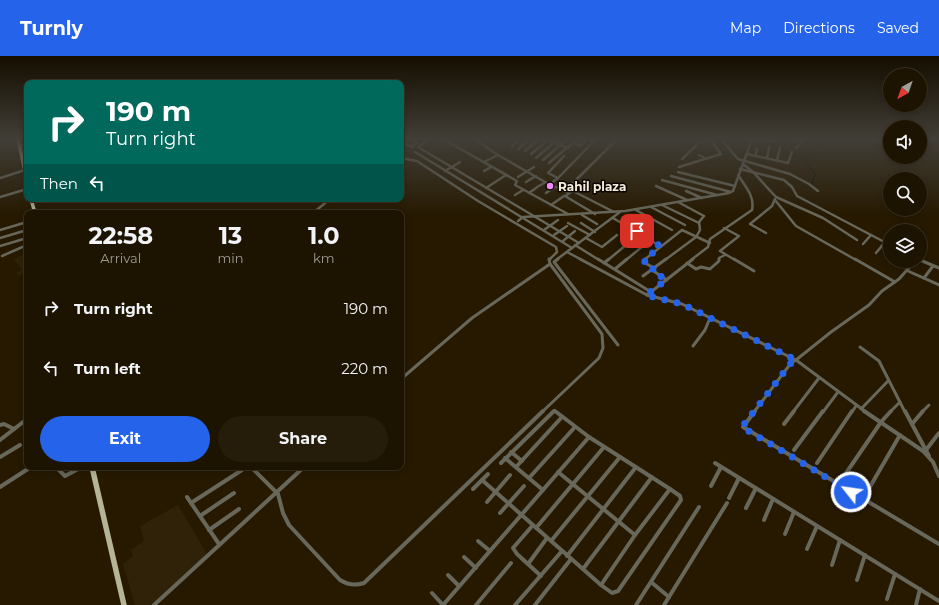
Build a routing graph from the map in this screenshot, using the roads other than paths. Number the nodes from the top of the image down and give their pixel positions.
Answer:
1 (23, 165) edge
2 (423, 165) edge
3 (435, 165) edge
4 (448, 165) edge
5 (456, 165) edge
6 (515, 165) edge
7 (555, 165) edge
8 (571, 165) edge
9 (591, 165) edge
10 (686, 165) edge
11 (742, 165) edge
12 (745, 165) edge
13 (751, 165) edge
14 (491, 166) joint
15 (534, 166) dead end
16 (452, 167) junction
17 (679, 167) dead end
18 (740, 169) junction
19 (24, 170) joint
20 (779, 170) junction
21 (445, 171) junction
22 (484, 171) dead end
23 (527, 171) junction
24 (678, 172) dead end
25 (753, 172) junction
26 (506, 175) junction
27 (738, 175) junction
28 (518, 176) dead end
29 (536, 176) junction
30 (671, 176) dead end
31 (0, 178) edge
32 (558, 178) junction
33 (777, 178) junction
34 (662, 180) dead end
35 (526, 182) dead end
36 (545, 182) junction
37 (550, 184) junction
38 (572, 184) dead end
39 (656, 186) dead end
40 (735, 186) junction
41 (555, 187) junction
42 (486, 188) junction
43 (24, 190) edge
44 (523, 190) junction
45 (686, 191) dead end
46 (818, 191) dead end
47 (731, 192) junction
48 (529, 193) junction
49 (546, 193) dead end
50 (568, 194) junction
51 (515, 195) dead end
52 (718, 195) junction
53 (564, 196) junction
54 (0, 197) edge
55 (702, 198) junction
56 (775, 199) junction
57 (688, 200) junction
58 (326, 202) edge
59 (678, 202) junction
60 (551, 205) junction
61 (662, 205) junction
62 (650, 207) junction
63 (317, 210) edge
64 (636, 210) junction
65 (752, 210) junction
66 (614, 212) junction
67 (620, 212) junction
68 (568, 214) junction
69 (581, 214) junction
70 (595, 214) junction
71 (760, 216) junction
72 (523, 217) junction
73 (534, 217) junction
74 (612, 218) junction
75 (558, 220) dead end
76 (518, 221) dead end
77 (541, 221) junction
78 (24, 223) edge
79 (581, 223) dead end
80 (699, 223) junction
81 (597, 224) dead end
82 (535, 225) junction
83 (685, 225) dead end
84 (550, 226) junction
85 (724, 228) junction
86 (0, 230) edge
87 (544, 230) junction
88 (672, 230) dead end
89 (24, 231) edge
90 (575, 231) dead end
91 (559, 232) junction
92 (595, 232) junction
93 (766, 233) dead end
94 (554, 235) dead end
95 (590, 235) junction
96 (617, 235) dead end
97 (871, 235) junction
98 (568, 237) junction
99 (696, 237) junction
100 (0, 238) edge
101 (586, 238) junction
102 (24, 239) edge
103 (563, 240) dead end
104 (857, 240) dead end
105 (883, 241) edge
106 (710, 243) junction
107 (577, 244) junction
108 (863, 244) dead end
109 (883, 244) edge
110 (0, 246) edge
111 (24, 246) edge
112 (601, 246) junction
113 (660, 246) junction
114 (572, 248) junction
115 (597, 249) dead end
116 (567, 252) junction
117 (876, 253) dead end
118 (725, 255) junction
119 (2, 256) dead end
120 (604, 263) junction
121 (927, 263) edge
122 (550, 264) junction
123 (687, 264) junction
124 (933, 266) junction
125 (910, 268) edge
126 (939, 268) edge
127 (653, 269) junction
128 (615, 270) junction
129 (754, 271) dead end
130 (908, 271) junction
131 (643, 276) dead end
132 (924, 278) junction
133 (666, 280) junction
134 (895, 282) junction
135 (939, 285) edge
136 (651, 292) junction
137 (646, 295) junction
138 (710, 318) junction
139 (618, 345) dead end
140 (693, 346) dead end
141 (860, 347) dead end
142 (796, 360) junction
143 (404, 376) edge
144 (819, 378) junction
145 (888, 381) junction
146 (838, 392) junction
147 (900, 402) junction
148 (929, 405) dead end
149 (856, 406) junction
150 (861, 409) junction
151 (562, 417) junction
152 (24, 421) edge
153 (880, 422) junction
154 (784, 424) dead end
155 (912, 424) junction
156 (0, 425) edge
157 (576, 427) junction
158 (14, 429) junction
159 (939, 434) edge
160 (900, 436) junction
161 (589, 437) junction
162 (0, 440) edge
163 (20, 445) dead end
164 (604, 447) junction
165 (794, 450) dead end
166 (926, 450) junction
167 (512, 452) junction
168 (0, 457) edge
169 (620, 457) junction
170 (930, 457) junction
171 (505, 458) junction
172 (522, 461) junction
173 (501, 463) dead end
174 (715, 463) dead end
175 (817, 463) dead end
176 (516, 467) junction
177 (636, 467) junction
178 (721, 467) junction
179 (26, 470) edge
180 (59, 470) edge
181 (76, 470) edge
182 (93, 470) edge
183 (242, 470) dead end
184 (254, 470) edge
185 (301, 470) edge
186 (558, 472) junction
187 (488, 474) dead end
188 (510, 475) dead end
189 (939, 476) edge
190 (652, 477) junction
191 (529, 478) junction
192 (739, 478) junction
193 (842, 479) dead end
194 (482, 480) junction
195 (573, 484) junction
196 (524, 486) dead end
197 (711, 486) dead end
198 (0, 487) edge
199 (756, 488) junction
200 (473, 489) dead end
201 (670, 489) junction
202 (543, 490) junction
203 (276, 492) junction
204 (496, 492) junction
205 (867, 492) dead end
206 (234, 493) dead end
207 (588, 496) junction
208 (187, 497) dead end
209 (728, 498) dead end
210 (774, 499) junction
211 (487, 502) dead end
212 (191, 503) junction
213 (727, 503) dead end
214 (508, 504) junction
215 (700, 507) dead end
216 (746, 508) dead end
217 (239, 509) dead end
218 (603, 509) junction
219 (794, 512) junction
220 (500, 513) dead end
221 (522, 515) junction
222 (200, 516) junction
223 (764, 520) dead end
224 (619, 522) junction
225 (534, 526) junction
226 (817, 526) junction
227 (209, 530) junction
228 (785, 534) dead end
229 (635, 535) junction
230 (547, 538) junction
231 (840, 540) junction
232 (478, 541) dead end
233 (551, 541) junction
234 (219, 544) junction
235 (939, 544) edge
236 (808, 549) dead end
237 (490, 551) junction
238 (562, 551) junction
239 (865, 555) junction
240 (567, 556) junction
241 (464, 557) dead end
242 (572, 559) junction
243 (511, 563) dead end
244 (528, 564) junction
245 (832, 565) dead end
246 (476, 568) junction
247 (583, 569) junction
248 (895, 574) junction
249 (448, 575) dead end
250 (541, 576) junction
251 (857, 580) dead end
252 (651, 582) junction
253 (601, 585) junction
254 (459, 586) junction
255 (920, 589) junction
256 (432, 593) dead end
257 (668, 597) junction
258 (887, 600) dead end
259 (939, 601) edge
260 (124, 605) edge
261 (154, 605) edge
262 (443, 605) edge
263 (476, 605) edge
264 (515, 605) edge
265 (535, 605) edge
266 (636, 605) edge
267 (664, 605) edge
268 (916, 605) edge

1 - 19 main road
2 - 122 street
3 - 21 street
4 - 16 street
5 - 16 street
6 - 23 street
7 - 32 street
8 - 32 street
9 - 38 street
10 - 17 street
11 - 18 street
12 - 25 street
13 - 20 street
14 - 22 street
14 - 26 street
15 - 23 street
16 - 21 street
16 - 42 street
18 - 25 street
18 - 27 street
19 - 31 street
20 - 33 street
20 - 46 street
21 - 72 street
23 - 28 street
23 - 29 street
24 - 40 street
25 - 33 street
25 - 56 street
26 - 42 street
26 - 44 street
27 - 40 street
27 - 65 street
29 - 35 street
29 - 36 street
30 - 47 street
32 - 37 street
33 - 97 street
34 - 52 street
36 - 37 street
36 - 48 street
37 - 41 street
39 - 57 street
40 - 47 street
41 - 49 street
41 - 50 street
42 - 73 street
43 - 54 street
44 - 48 street
44 - 51 street
45 - 55 street
47 - 52 street
48 - 60 street
50 - 53 street
50 - 66 street
52 - 55 street
53 - 60 street
53 - 70 street
55 - 57 street
56 - 71 street
56 - 104 street
56 - 134 street
57 - 59 street
58 - 63 street
59 - 61 street
59 - 80 street
60 - 68 street
61 - 62 street
61 - 80 street
62 - 64 street
62 - 83 street
64 - 67 street
64 - 88 street
65 - 71 street
65 - 85 street
66 - 67 street
66 - 70 street
67 - 74 street
68 - 69 street
68 - 73 street
69 - 70 street
69 - 81 street
71 - 93 street
72 - 73 street
72 - 76 street
72 - 82 street
73 - 77 street
74 - 92 street
74 - 113 street
75 - 84 street
77 - 82 street
77 - 84 street
78 - 86 street
79 - 92 street
80 - 99 street
82 - 87 street
84 - 87 street
84 - 91 street
85 - 106 street
85 - 118 street
87 - 114 street
89 - 100 street
90 - 98 street
91 - 94 street
91 - 95 street
91 - 98 street
92 - 95 street
95 - 101 street
96 - 112 street
97 - 105 street
97 - 108 street
98 - 103 street
98 - 107 street
99 - 106 street
99 - 113 street
99 - 127 street
101 - 107 street
101 - 112 street
102 - 110 street
106 - 123 street
107 - 114 street
107 - 120 street
109 - 117 street
111 - 119 street
112 - 115 street
113 - 127 street
114 - 116 street
116 - 137 street
116 - 139 street
118 - 123 street
118 - 129 street
120 - 128 street
120 - 128 street
121 - 124 street
122 - 143 street
122 - 203 street
123 - 133 street
124 - 126 street
124 - 132 street
125 - 130 street
127 - 131 street
127 - 133 street
128 - 136 street
130 - 132 street
130 - 134 street
132 - 135 street
133 - 136 street
134 - 142 street
136 - 137 street
137 - 138 street
138 - 140 street
138 - 142 street
141 - 145 street
142 - 144 street
142 - 235 street
144 - 146 street
144 - 154 street
145 - 147 street
145 - 150 street
146 - 149 street
146 - 165 street
147 - 153 street
147 - 155 street
148 - 155 street
149 - 150 street
149 - 175 street
150 - 153 street
151 - 157 street
151 - 167 street
151 - 172 street
152 - 158 street
153 - 160 street
153 - 193 street
155 - 166 street
156 - 158 street
157 - 161 street
157 - 191 street
158 - 162 street
159 - 166 street
160 - 170 street
160 - 205 street
161 - 164 street
161 - 186 street
163 - 168 street
164 - 169 street
164 - 195 street
166 - 170 street
167 - 171 street
167 - 172 street
169 - 177 street
169 - 207 street
170 - 189 street
171 - 173 street
171 - 176 street
172 - 176 street
174 - 178 street
176 - 191 street
177 - 190 street
177 - 218 street
178 - 192 street
178 - 197 street
179 - 198 street
180 - 181 street
182 - 260 main road
183 - 212 street
184 - 203 street
185 - 203 street
186 - 195 street
186 - 202 street
187 - 194 street
188 - 204 street
190 - 201 street
190 - 224 street
191 - 202 street
192 - 199 street
192 - 209 street
194 - 200 street
194 - 204 street
195 - 207 street
195 - 225 street
196 - 214 street
199 - 210 street
199 - 216 street
201 - 229 street
201 - 253 street
202 - 221 street
203 - 234 street
204 - 211 street
204 - 214 street
206 - 222 street
207 - 218 street
207 - 233 street
208 - 212 street
210 - 219 street
210 - 223 street
212 - 222 street
213 - 257 street
214 - 220 street
214 - 221 street
215 - 252 street
217 - 227 street
218 - 224 street
218 - 240 street
219 - 226 street
219 - 228 street
221 - 225 street
221 - 237 street
222 - 227 street
224 - 229 street
224 - 247 street
225 - 230 street
225 - 244 street
226 - 231 street
226 - 236 street
227 - 234 street
229 - 253 street
230 - 233 street
230 - 244 street
231 - 239 street
231 - 245 street
232 - 237 street
233 - 238 street
234 - 261 street
237 - 246 street
238 - 240 street
238 - 250 street
239 - 248 street
239 - 251 street
240 - 242 street
241 - 246 street
242 - 247 street
242 - 265 street
243 - 263 street
244 - 250 street
246 - 254 street
247 - 253 street
248 - 255 street
248 - 258 street
249 - 254 street
250 - 264 street
252 - 257 street
252 - 266 street
254 - 262 street
255 - 259 street
255 - 268 street
256 - 262 street
257 - 267 street

